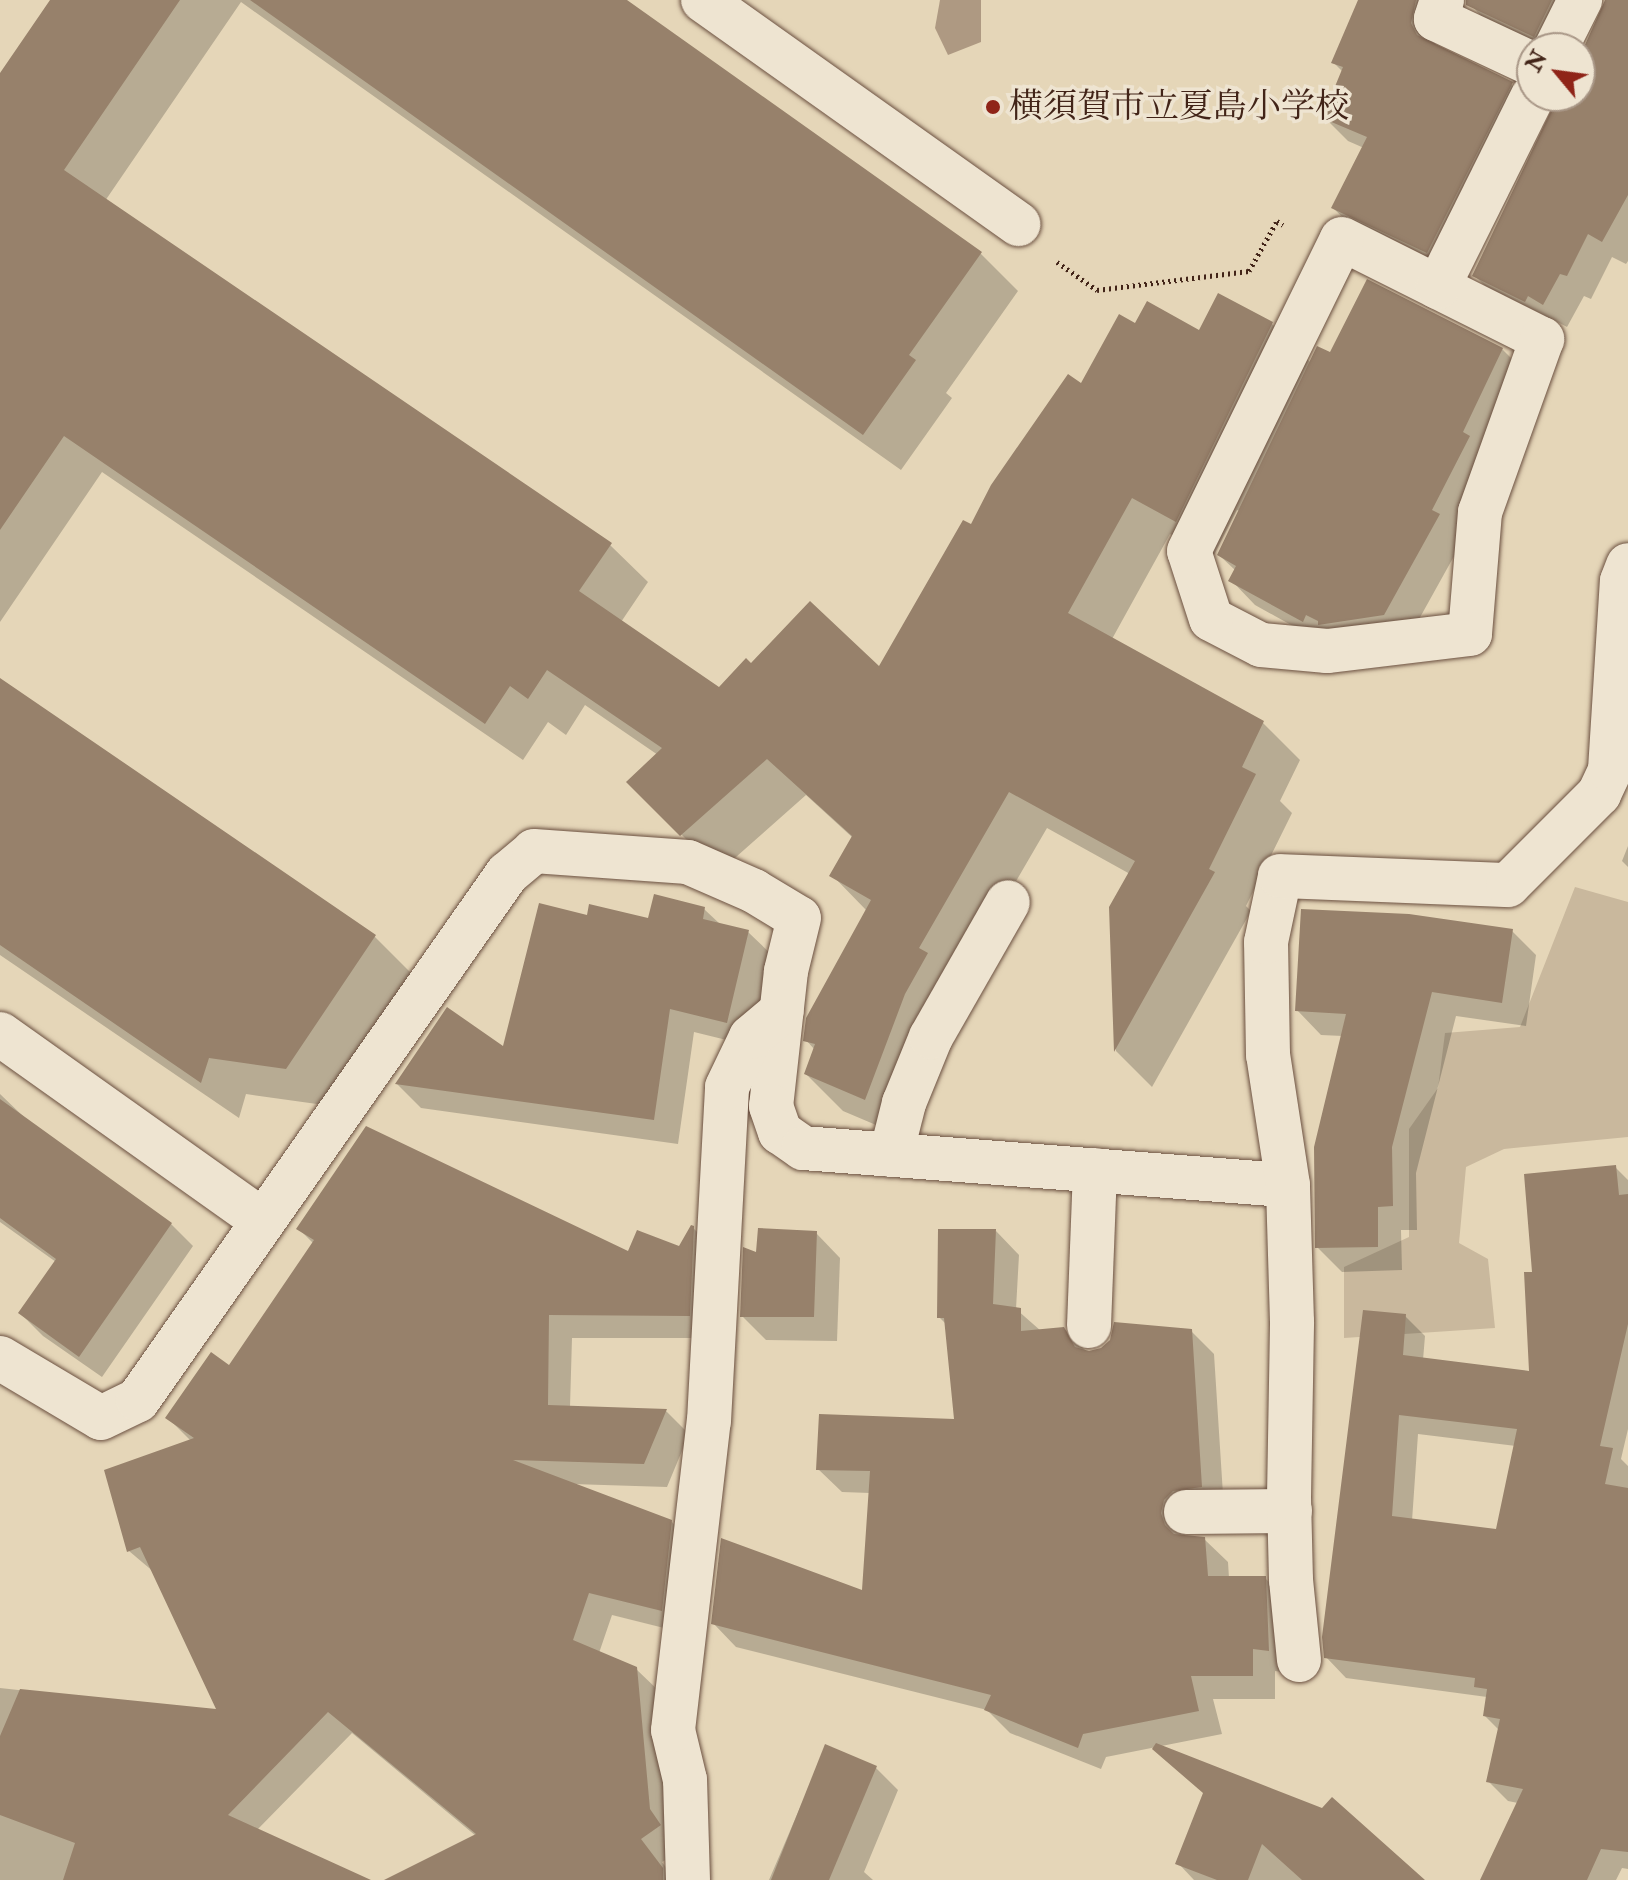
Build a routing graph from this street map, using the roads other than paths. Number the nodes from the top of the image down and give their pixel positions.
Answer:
1 (703, 0) edge
2 (1442, 0) edge
3 (1580, 0) edge
4 (1564, 32) edge
5 (1516, 56) edge
6 (1525, 112) edge
7 (1018, 224) road end
8 (1438, 287) junction
9 (1628, 565) edge
10 (1008, 902) dead end
11 (782, 1011) junction
12 (0, 1034) edge
13 (891, 1155) junction
14 (1095, 1170) junction
15 (1288, 1185) junction
16 (262, 1220) junction
17 (1089, 1326) dead end
18 (0, 1358) edge
19 (1290, 1511) junction
20 (1186, 1512) dead end
21 (1299, 1660) dead end
22 (688, 1880) edge

1 - 7 street
2 - 5 street
3 - 4 street
6 - 8 street
8 - 8 street
9 - 15 street
10 - 13 street
11 - 13 street
11 - 16 street
11 - 22 street
12 - 16 street
13 - 14 street
14 - 15 street
14 - 17 street
15 - 19 street
16 - 18 street
19 - 20 street
19 - 21 street

